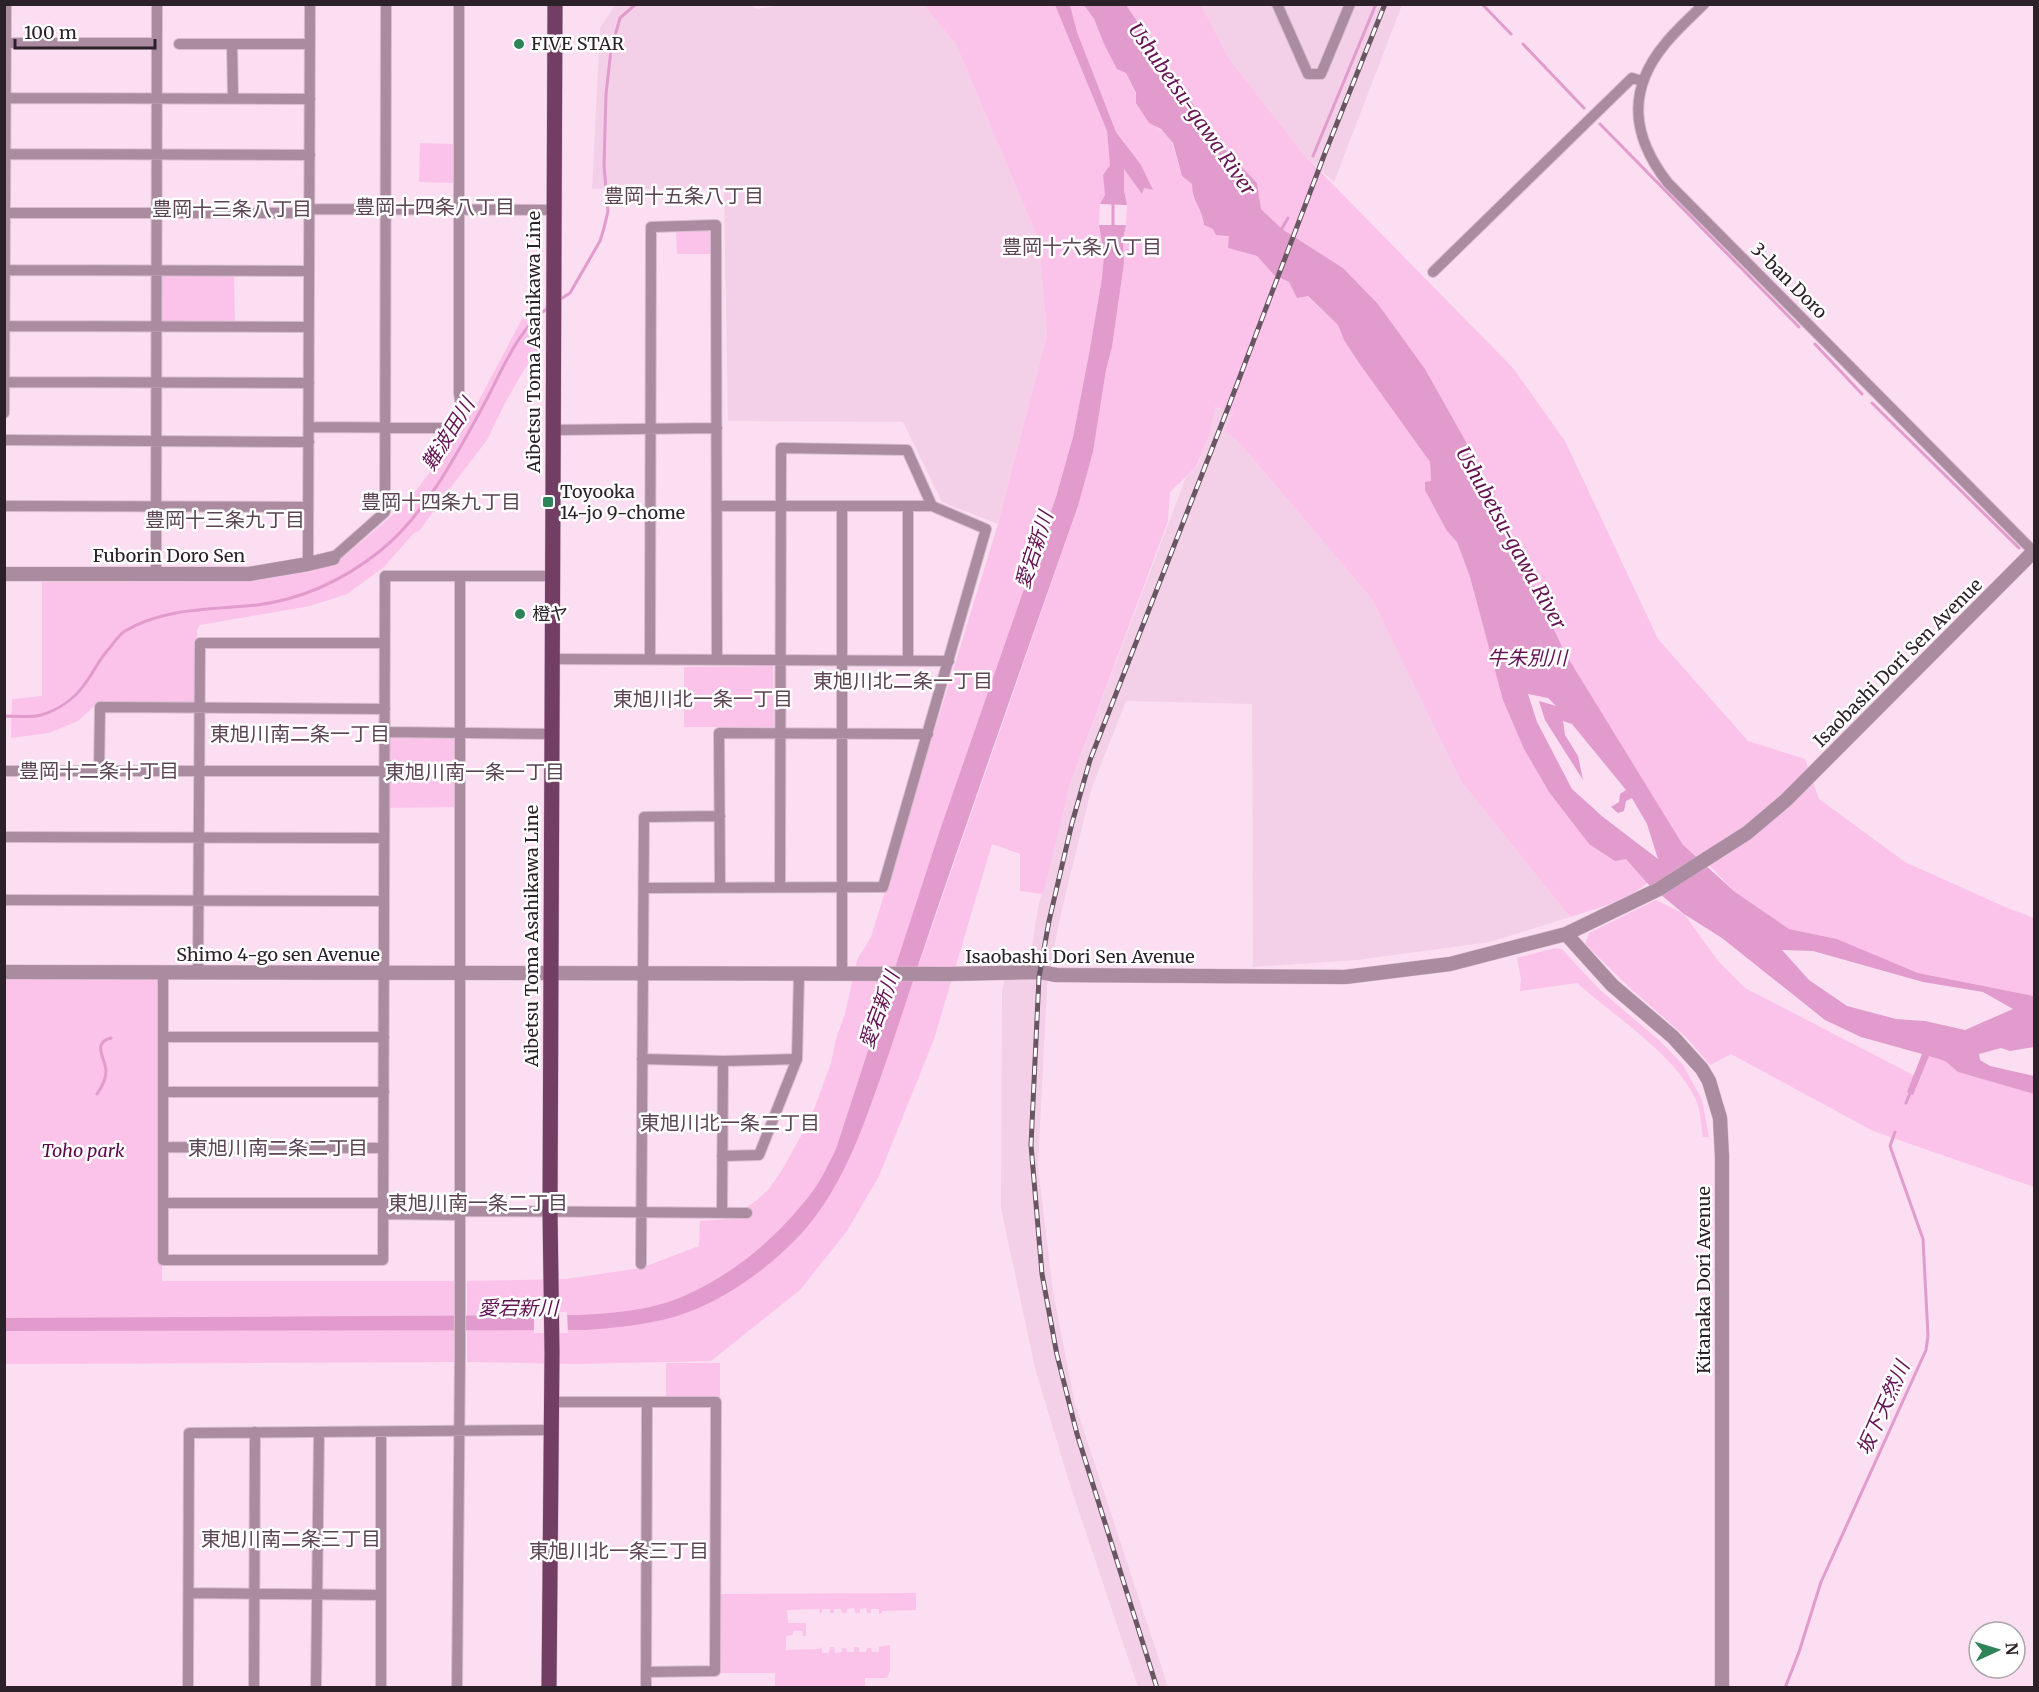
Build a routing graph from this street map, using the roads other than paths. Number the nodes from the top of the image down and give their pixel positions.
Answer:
1 (6, 4) edge
2 (158, 4) edge
3 (310, 4) edge
4 (386, 4) edge
5 (459, 4) edge
6 (555, 4) edge
7 (1277, 4) edge
8 (1350, 4) edge
9 (1704, 4) edge
10 (6, 43) edge
11 (158, 43) junction
12 (178, 44) dead end
13 (232, 44) junction
14 (310, 44) junction
15 (1642, 81) junction
16 (5, 98) edge
17 (233, 98) junction
18 (158, 99) junction
19 (310, 99) junction
20 (5, 154) edge
21 (158, 154) junction
22 (309, 155) junction
23 (385, 208) junction
24 (459, 210) junction
25 (554, 210) junction
26 (309, 211) junction
27 (5, 213) edge
28 (158, 213) junction
29 (5, 270) edge
30 (157, 271) junction
31 (309, 271) junction
32 (1433, 272) dead end
33 (5, 326) edge
34 (157, 327) junction
35 (309, 327) junction
36 (5, 382) edge
37 (158, 383) junction
38 (309, 383) junction
39 (4, 413) edge
40 (309, 428) junction
41 (717, 428) junction
42 (385, 429) junction
43 (651, 429) junction
44 (553, 430) junction
45 (4, 440) edge
46 (157, 441) junction
47 (309, 442) junction
48 (4, 506) edge
49 (156, 506) junction
50 (718, 506) junction
51 (780, 506) junction
52 (842, 506) junction
53 (932, 506) junction
54 (308, 507) junction
55 (908, 507) junction
56 (2034, 551) edge
57 (333, 558) joint
58 (308, 564) junction
59 (4, 574) edge
60 (156, 574) junction
61 (460, 576) junction
62 (553, 576) junction
63 (385, 643) junction
64 (552, 659) junction
65 (650, 659) junction
66 (717, 660) junction
67 (781, 660) junction
68 (842, 661) junction
69 (908, 661) junction
70 (949, 661) junction
71 (199, 707) junction
72 (384, 709) junction
73 (385, 732) junction
74 (460, 733) junction
75 (780, 733) junction
76 (842, 733) junction
77 (552, 734) junction
78 (928, 734) junction
79 (4, 771) edge
80 (384, 771) junction
81 (99, 772) junction
82 (199, 772) junction
83 (720, 816) junction
84 (4, 837) edge
85 (200, 837) junction
86 (384, 838) junction
87 (720, 887) junction
88 (780, 887) junction
89 (842, 887) junction
90 (644, 888) junction
91 (4, 900) edge
92 (199, 901) junction
93 (384, 901) junction
94 (1566, 934) junction
95 (4, 972) edge
96 (163, 973) junction
97 (198, 973) junction
98 (842, 973) junction
99 (384, 974) junction
100 (459, 974) junction
101 (552, 974) junction
102 (642, 974) junction
103 (799, 974) junction
104 (163, 1037) junction
105 (384, 1037) junction
106 (642, 1059) junction
107 (797, 1059) junction
108 (723, 1060) junction
109 (163, 1092) junction
110 (384, 1092) junction
111 (163, 1147) junction
112 (384, 1148) junction
113 (722, 1156) junction
114 (163, 1203) junction
115 (383, 1209) junction
116 (550, 1211) junction
117 (641, 1212) junction
118 (722, 1212) junction
119 (459, 1213) junction
120 (747, 1213) dead end
121 (641, 1264) dead end
122 (550, 1402) junction
123 (647, 1402) junction
124 (550, 1430) junction
125 (459, 1431) junction
126 (255, 1432) junction
127 (318, 1432) junction
128 (381, 1433) junction
129 (189, 1593) junction
130 (254, 1593) junction
131 (316, 1593) junction
132 (381, 1595) junction
133 (646, 1672) junction
134 (188, 1688) edge
135 (254, 1688) edge
136 (316, 1688) edge
137 (381, 1688) edge
138 (457, 1688) edge
139 (549, 1688) edge
140 (646, 1688) edge
141 (1722, 1688) edge

1 - 10 street
2 - 11 street
3 - 14 street
4 - 23 street
5 - 24 street
6 - 25 main road, Aibetsu Toma Asahikawa Line
7 - 8 street
9 - 15 street, 3-ban Doro
10 - 11 street
10 - 16 street
11 - 18 street
12 - 13 street
13 - 14 street
13 - 17 street
14 - 19 street
15 - 32 street
15 - 56 street, 3-ban Doro
16 - 18 street
16 - 20 street
17 - 18 street
17 - 19 street
18 - 21 street
19 - 22 street
20 - 21 street
20 - 27 street
21 - 22 street
21 - 28 street
22 - 26 street
23 - 24 street
23 - 26 street
23 - 42 street
24 - 25 street
24 - 42 street
25 - 44 main road, Aibetsu Toma Asahikawa Line
26 - 28 street
26 - 31 street
27 - 28 street
27 - 29 street
28 - 30 street
29 - 30 street
29 - 33 street
30 - 31 street
30 - 34 street
31 - 35 street
33 - 34 street
33 - 36 street
34 - 35 street
34 - 37 street
35 - 38 street
36 - 37 street
36 - 39 street
37 - 38 street
37 - 46 street
38 - 40 street
40 - 42 street
40 - 47 street
41 - 43 street
41 - 43 street
41 - 50 street
42 - 57 street
43 - 44 street
43 - 65 street
44 - 62 main road, Aibetsu Toma Asahikawa Line
45 - 46 street
46 - 47 street
46 - 49 street
47 - 54 street
48 - 49 street
49 - 54 street
49 - 60 street
50 - 51 street
50 - 66 street
51 - 52 street
51 - 53 street
51 - 67 street
52 - 55 street
52 - 68 street
53 - 55 street
53 - 70 street
54 - 58 street
55 - 69 street
56 - 94 street, Isaobashi Dori Sen Avenue
57 - 58 street, Fuborin Doro Sen
58 - 60 street, Fuborin Doro Sen
59 - 60 street, Fuborin Doro Sen
61 - 62 street
61 - 63 street
61 - 74 street
62 - 64 main road, Aibetsu Toma Asahikawa Line
63 - 71 street
63 - 72 street
64 - 65 street
64 - 77 main road, Aibetsu Toma Asahikawa Line
65 - 66 street
66 - 67 street
67 - 68 street
67 - 75 street
68 - 69 street
68 - 76 street
69 - 70 street
70 - 78 street
71 - 72 street
71 - 81 street
71 - 82 street
72 - 73 street
73 - 74 street
73 - 80 street
74 - 77 street
74 - 100 street
75 - 76 street
75 - 83 street
75 - 88 street
76 - 78 street
76 - 89 street
77 - 101 main road, Aibetsu Toma Asahikawa Line
78 - 89 street
79 - 81 street
80 - 82 street
80 - 86 street
81 - 82 street
82 - 85 street
83 - 87 street
83 - 90 street
84 - 85 street
85 - 86 street
85 - 92 street
86 - 93 street
87 - 88 street
87 - 90 street
88 - 89 street
89 - 98 street
90 - 102 street
91 - 92 street
92 - 93 street
92 - 97 street
93 - 99 street
94 - 98 street, Isaobashi Dori Sen Avenue
94 - 141 street, Kitanaka Dori Avenue
95 - 96 street, Shimo 4-go sen Avenue
96 - 97 street, Shimo 4-go sen Avenue
96 - 104 street
97 - 99 street, Shimo 4-go sen Avenue
98 - 103 street, Isaobashi Dori Sen Avenue
99 - 100 street, Shimo 4-go sen Avenue
99 - 105 street
100 - 101 street, Shimo 4-go sen Avenue
100 - 119 street
101 - 102 street, Isaobashi Dori Sen Avenue
101 - 116 main road, Aibetsu Toma Asahikawa Line
102 - 103 street, Isaobashi Dori Sen Avenue
102 - 106 street
103 - 107 street
104 - 105 street
104 - 109 street
105 - 110 street
106 - 108 street
106 - 117 street
107 - 108 street
107 - 113 street
108 - 113 street
109 - 110 street
109 - 111 street
110 - 112 street
111 - 112 street
111 - 114 street
112 - 115 street
113 - 118 street
114 - 115 street
114 - 115 street
115 - 119 street
116 - 117 street
116 - 119 street
116 - 122 main road, Aibetsu Toma Asahikawa Line
117 - 118 street
117 - 121 street
118 - 120 street
119 - 125 street
122 - 123 street
122 - 124 main road, Aibetsu Toma Asahikawa Line
123 - 133 street
123 - 133 street
124 - 125 street
124 - 139 main road, Aibetsu Toma Asahikawa Line
125 - 128 street
125 - 138 street
126 - 127 street
126 - 129 street
126 - 130 street
127 - 128 street
127 - 131 street
128 - 132 street
129 - 130 street
129 - 134 street
130 - 131 street
130 - 135 street
131 - 132 street
131 - 136 street
132 - 137 street
133 - 140 street

